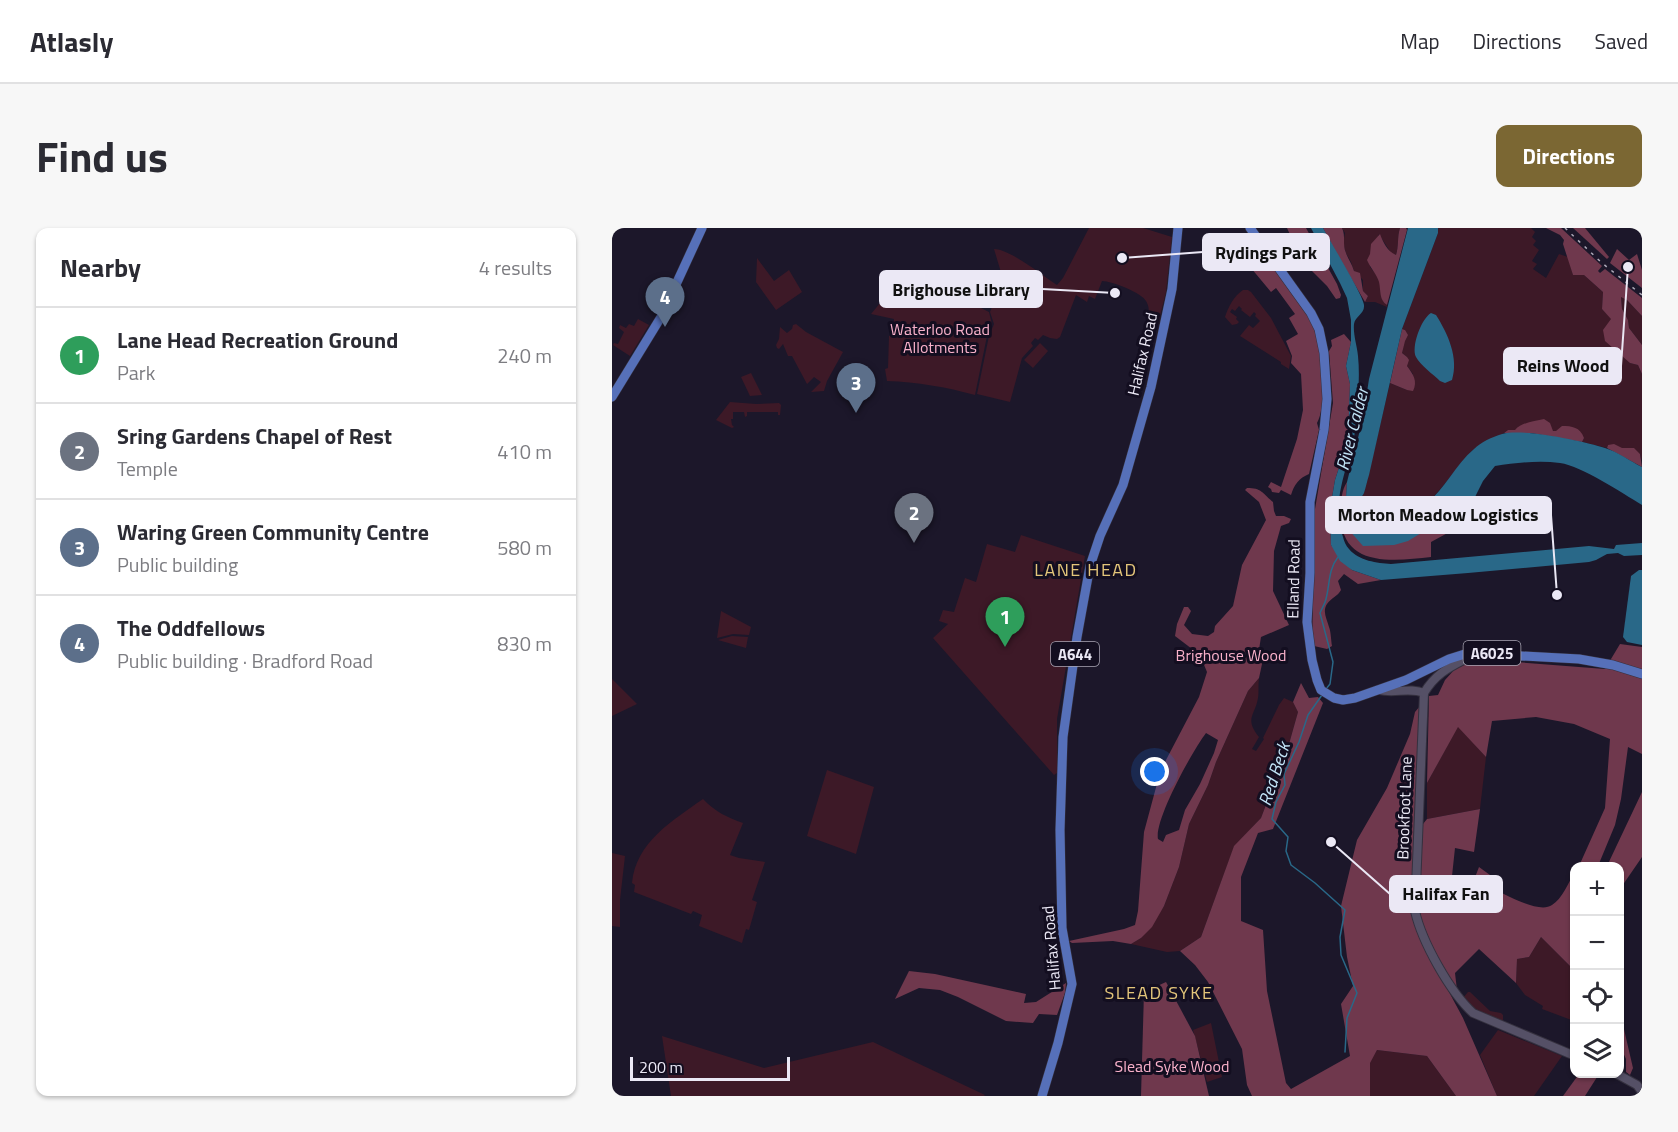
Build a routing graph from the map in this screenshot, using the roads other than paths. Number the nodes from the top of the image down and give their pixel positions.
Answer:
1 (702, 228) edge
2 (1178, 228) edge
3 (1250, 228) edge
4 (612, 397) edge
5 (1477, 652) junction
6 (1642, 674) edge
7 (1379, 690) junction
8 (1424, 693) junction
9 (1570, 1054) edge
10 (1624, 1078) edge
11 (1642, 1092) edge
12 (1042, 1096) edge

1 - 4 main road
2 - 12 main road, Halifax Road / A644
3 - 7 main road, Elland Road / A6025
5 - 6 main road, Elland Road / A6025
5 - 7 main road, Elland Road / A6025
5 - 8 street
7 - 8 street
8 - 9 street, Brookfoot Lane
10 - 11 street

